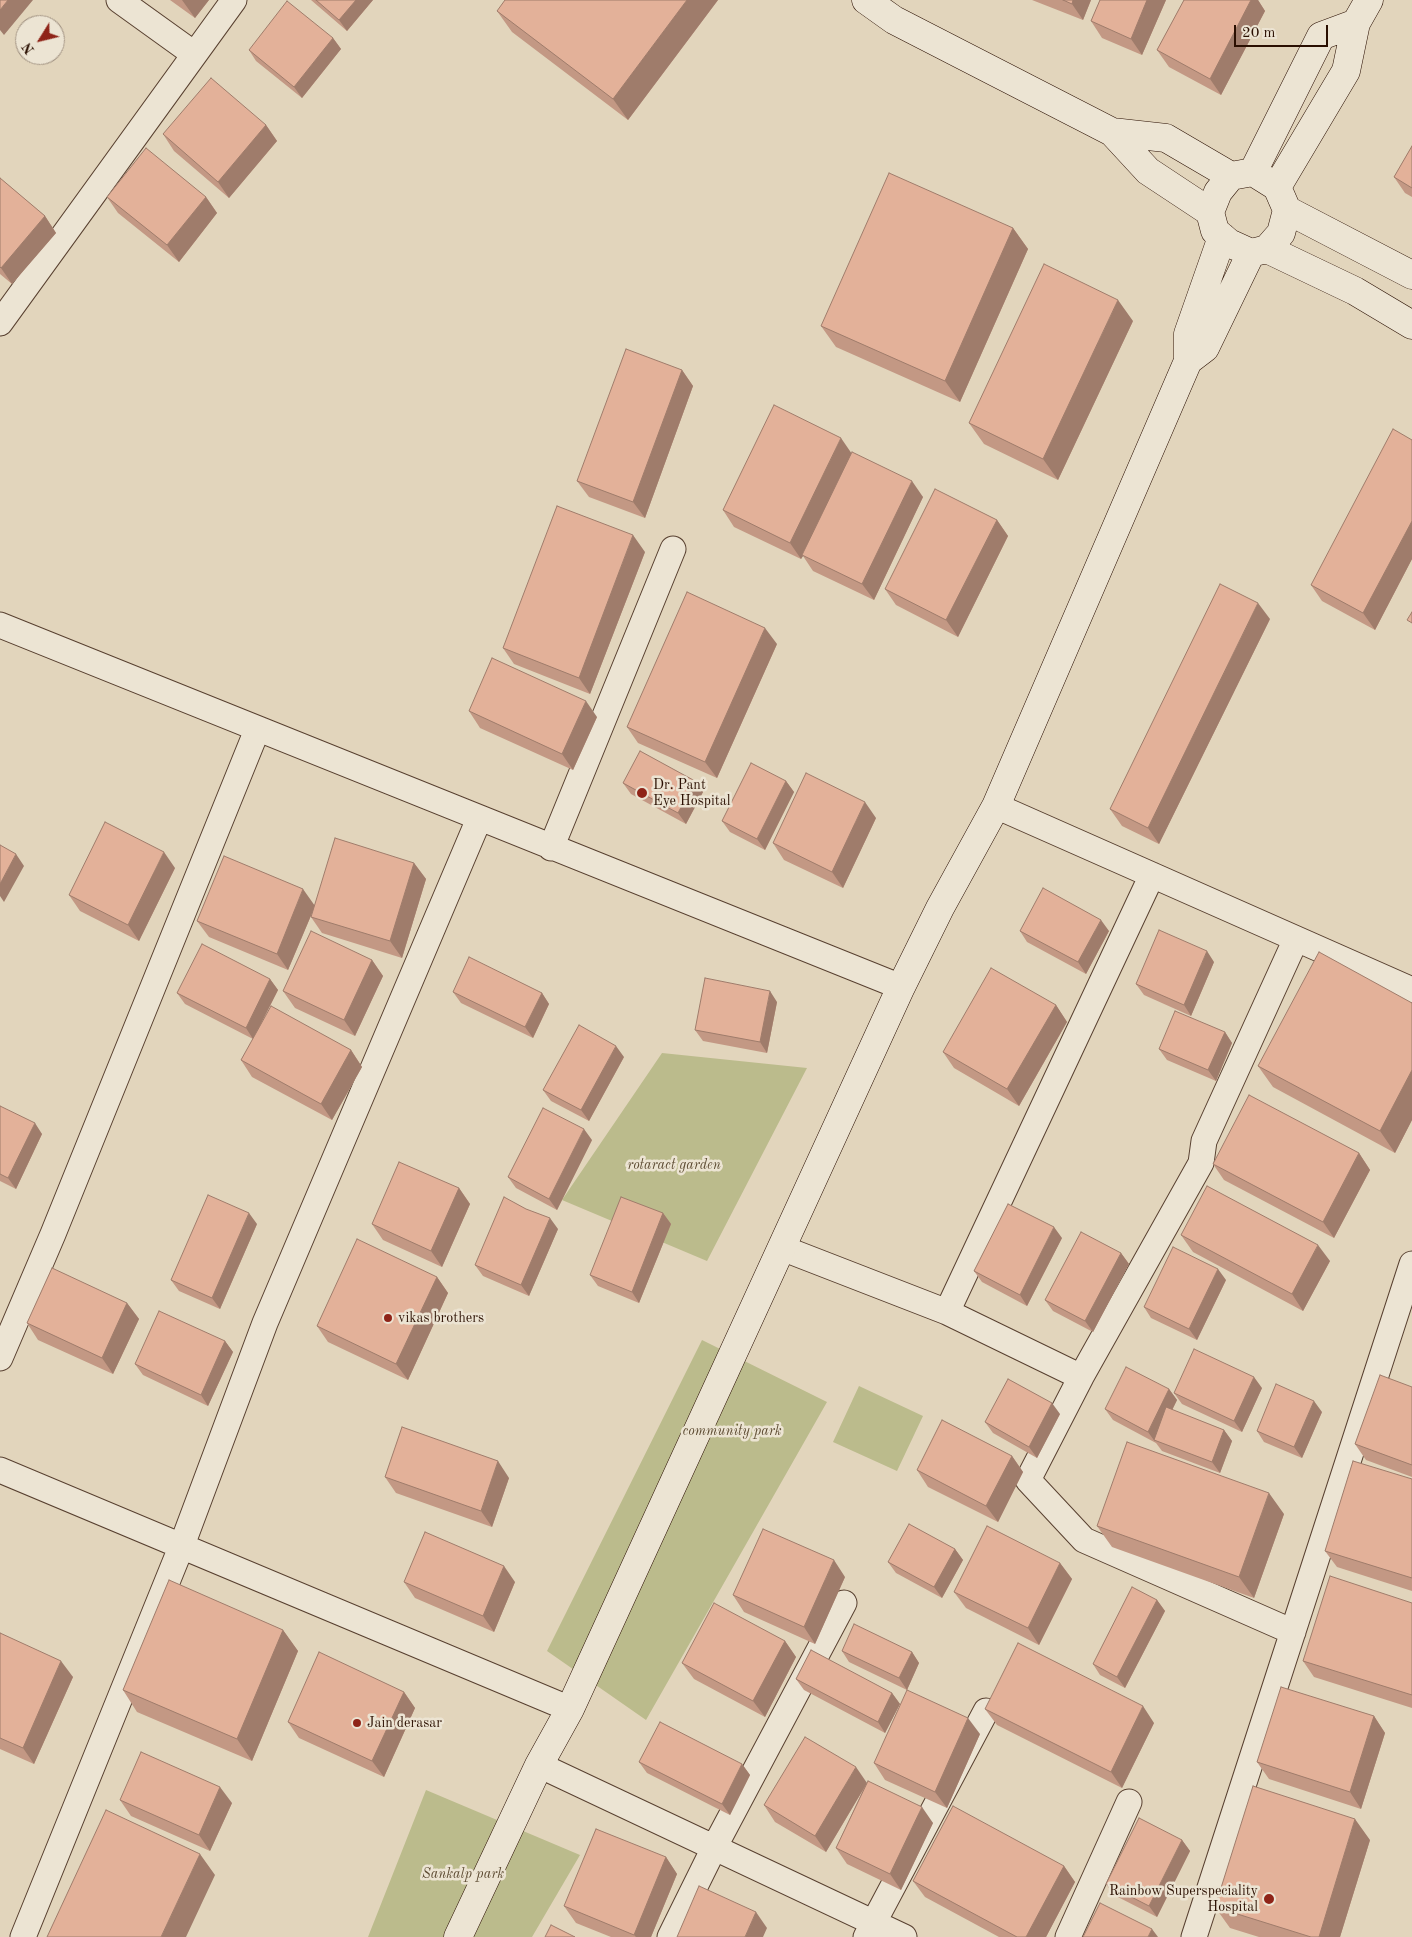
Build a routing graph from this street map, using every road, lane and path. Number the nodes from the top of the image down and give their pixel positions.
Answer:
1 (119, 0) edge
2 (234, 0) edge
3 (866, 0) edge
4 (1362, 12) edge
5 (194, 54) junction
6 (1112, 132) junction
7 (1242, 174) junction
8 (1282, 198) junction
9 (1210, 212) junction
10 (1222, 237) junction
11 (1259, 251) junction
12 (1412, 275) edge
13 (0, 323) edge
14 (1412, 325) edge
15 (1188, 361) junction
16 (673, 548) dead end
17 (2, 632) edge
18 (257, 730) junction
19 (996, 806) junction
20 (479, 819) junction
21 (551, 848) junction
22 (1152, 875) junction
23 (1296, 939) junction
24 (901, 988) junction
25 (1412, 990) edge
26 (782, 1248) junction
27 (1412, 1264) edge
28 (947, 1312) junction
29 (0, 1358) edge
30 (1082, 1376) junction
31 (0, 1470) edge
32 (182, 1545) junction
33 (844, 1603) dead end
34 (1293, 1632) junction
35 (570, 1709) junction
36 (986, 1711) edge
37 (539, 1765) junction
38 (1128, 1802) dead end
39 (714, 1848) junction
40 (870, 1930) edge
41 (23, 1937) edge
42 (458, 1937) edge
43 (670, 1937) edge
44 (904, 1937) edge
45 (1068, 1937) edge
46 (1194, 1937) edge

1 - 5 street
2 - 5 street
3 - 6 main road
4 - 7 main road
4 - 8 main road
5 - 13 street
6 - 7 main road
6 - 9 main road
7 - 8 main road
7 - 9 main road
8 - 11 main road
8 - 12 main road
9 - 10 main road
10 - 11 main road
10 - 15 main road
11 - 14 main road
11 - 15 main road
15 - 19 main road
16 - 21 street
17 - 18 street
18 - 20 street
18 - 29 street
19 - 22 street
19 - 24 main road
20 - 21 street
20 - 32 street
21 - 24 street
22 - 23 street
22 - 28 street
23 - 25 street
23 - 30 street
24 - 26 main road
26 - 28 street
26 - 35 main road
27 - 34 street
28 - 30 street
30 - 34 street
31 - 32 street
32 - 35 street
32 - 41 street
33 - 39 street
34 - 46 street
35 - 37 main road
36 - 40 street
37 - 39 street
37 - 42 main road
38 - 45 street
39 - 40 street
39 - 43 street
40 - 44 street

